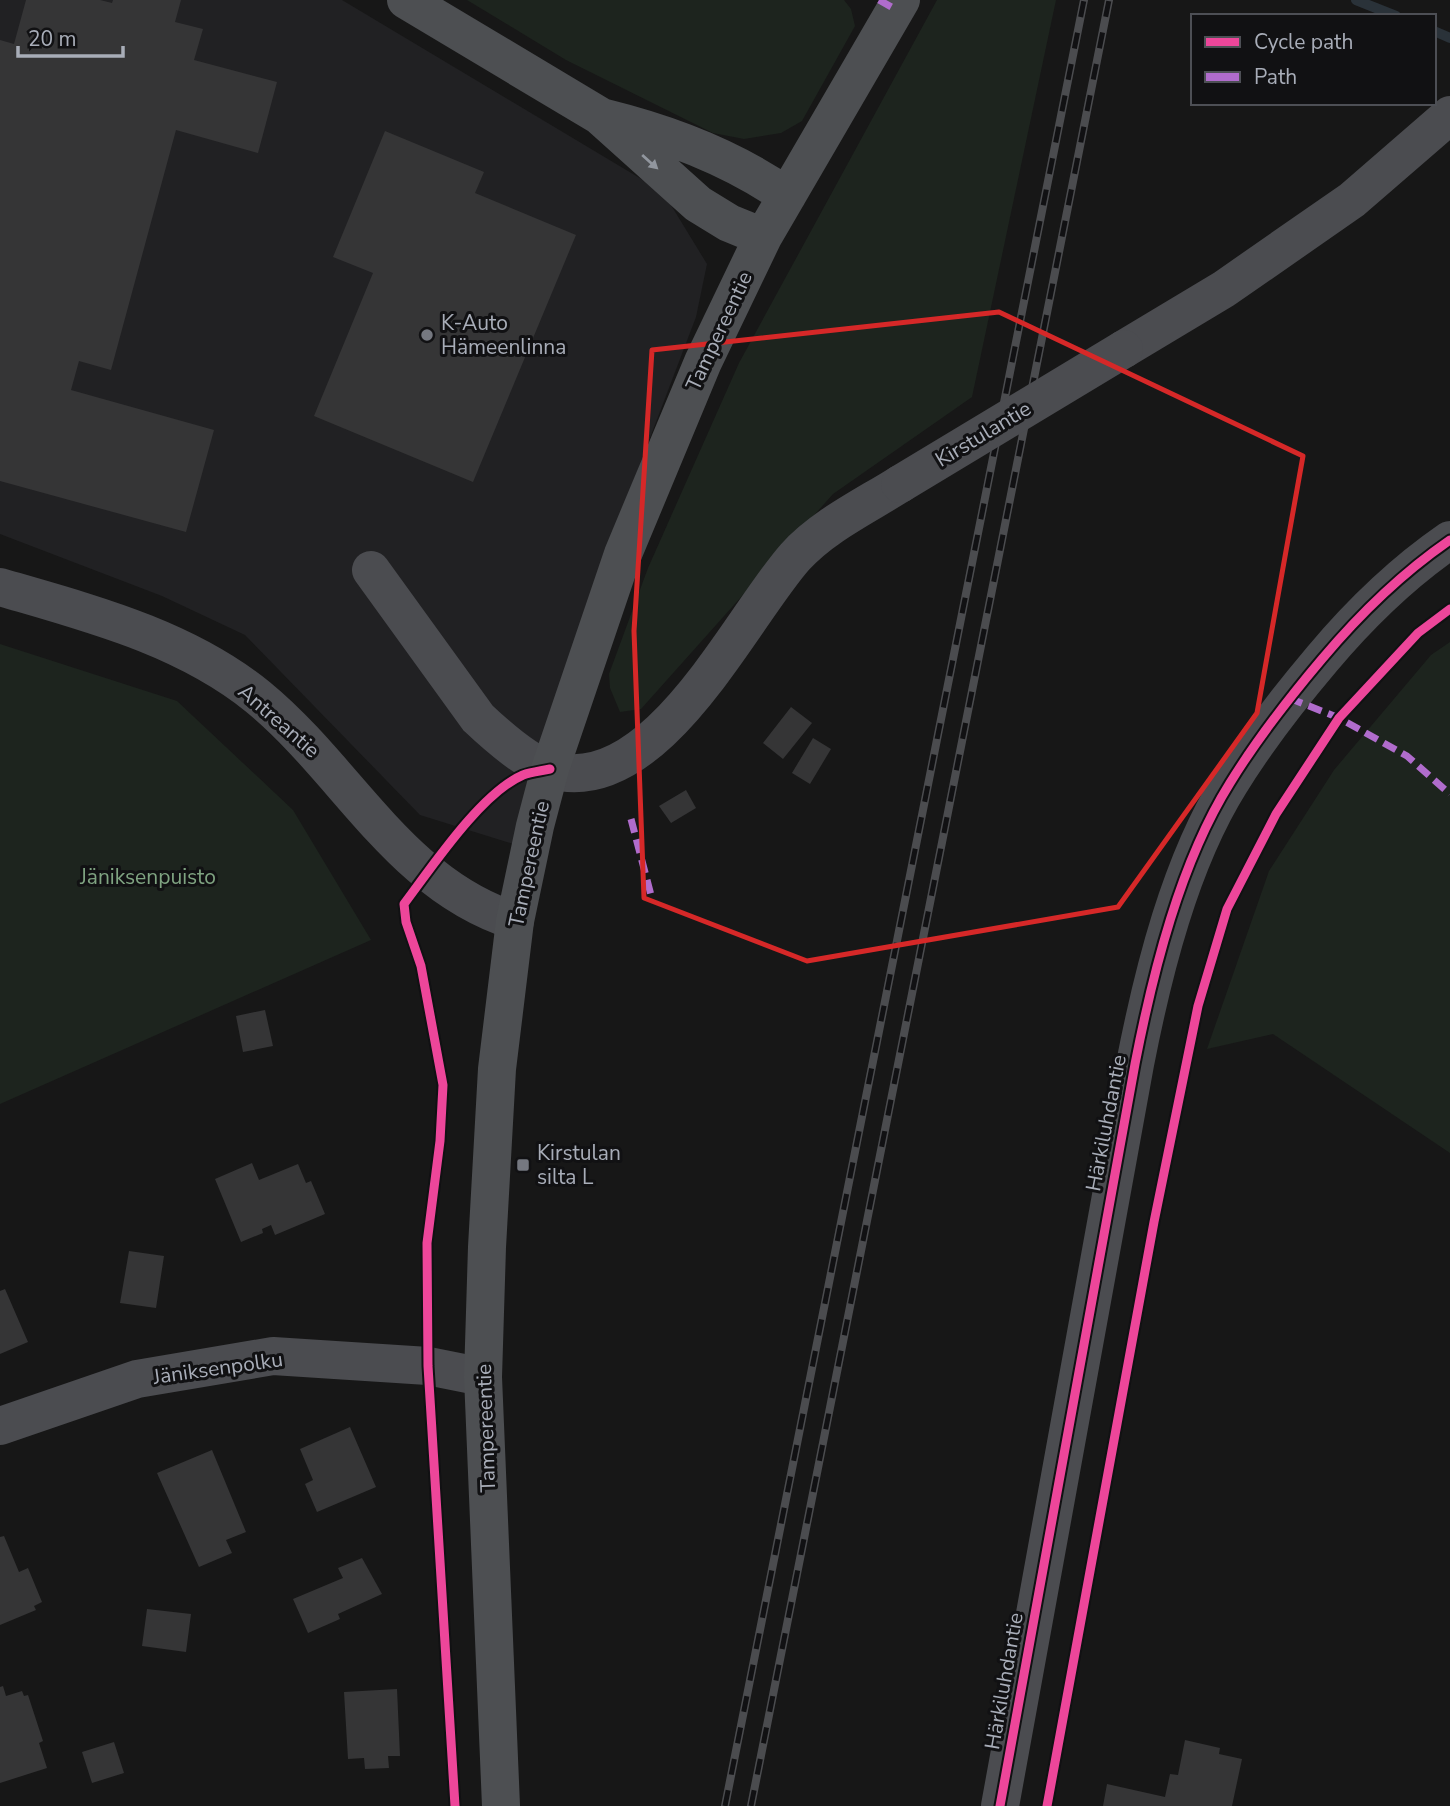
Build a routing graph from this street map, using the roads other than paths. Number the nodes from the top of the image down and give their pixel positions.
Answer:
1 (405, 0) edge
2 (901, 0) edge
3 (1450, 115) edge
4 (600, 116) junction
5 (787, 196) junction
6 (763, 237) junction
7 (1450, 540) edge
8 (371, 570) dead end
9 (0, 587) edge
10 (550, 769) junction
11 (515, 921) junction
12 (484, 1377) junction
13 (0, 1426) edge
14 (501, 1806) edge
15 (1000, 1806) edge

1 - 4 main road
2 - 5 main road, Tampereentie
3 - 10 street, Kirstulantie, bridge
4 - 5 main road
4 -> 6 main road
5 - 6 main road, Tampereentie
6 - 10 main road, Tampereentie
7 - 15 street, Härkiluhdantie
8 - 10 street
9 - 11 street, Antreantie
10 - 11 main road, Tampereentie
11 - 12 main road, Tampereentie
12 - 13 street, Jäniksenpolku
12 - 14 main road, Tampereentie

